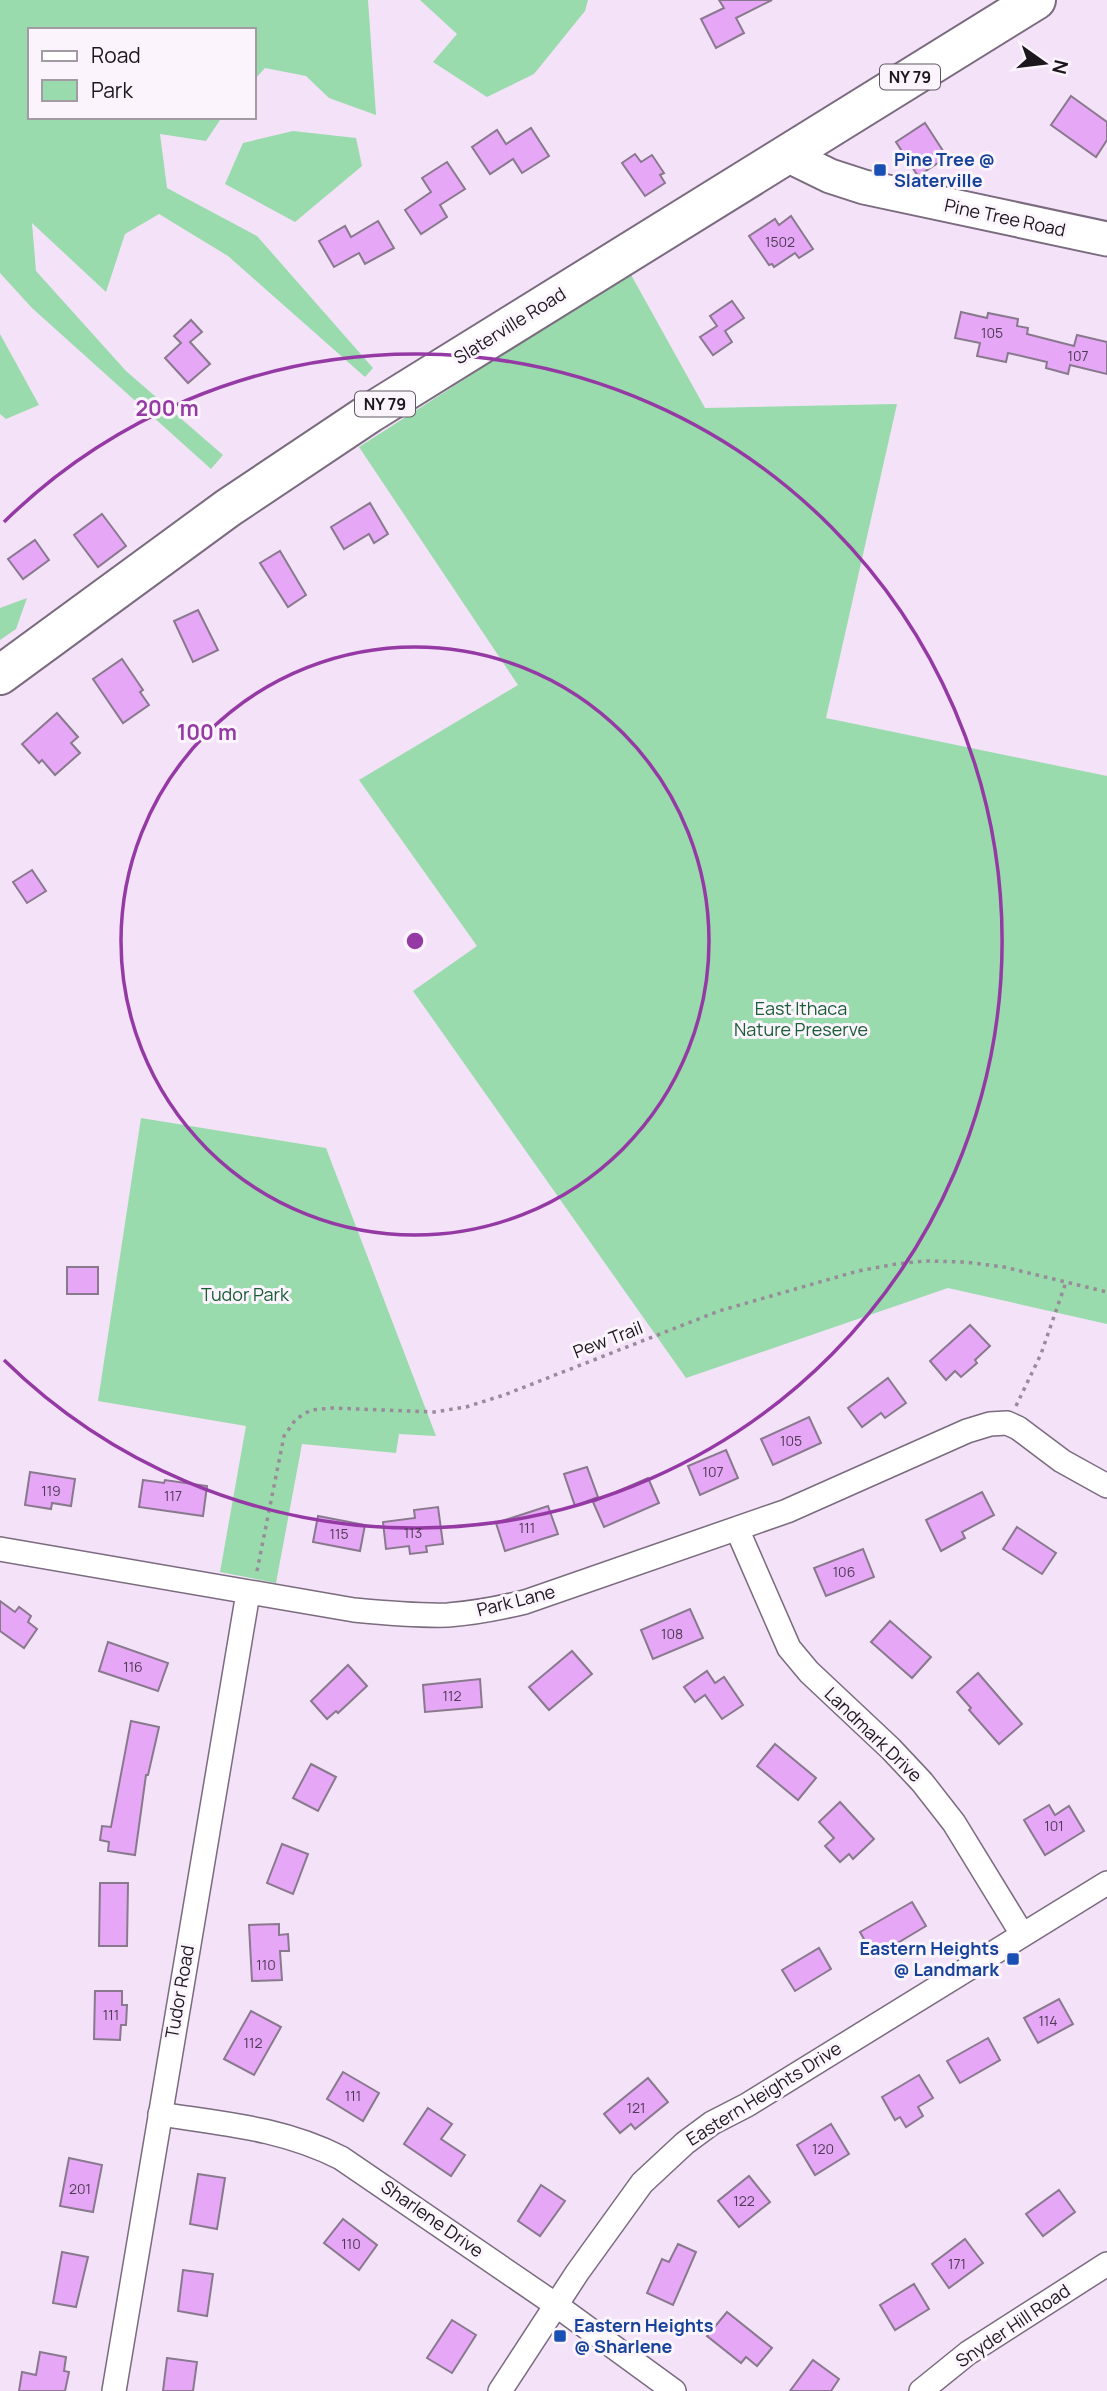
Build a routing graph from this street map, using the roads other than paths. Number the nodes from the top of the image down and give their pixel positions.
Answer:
1 (1036, 0) edge
2 (785, 155) junction
3 (1107, 239) edge
4 (0, 675) edge
5 (1107, 1486) edge
6 (737, 1529) junction
7 (0, 1549) edge
8 (248, 1592) junction
9 (1107, 1882) edge
10 (1023, 1934) junction
11 (160, 2115) junction
12 (1107, 2263) edge
13 (556, 2305) junction
14 (114, 2391) edge
15 (500, 2391) edge
16 (674, 2391) edge
17 (921, 2391) edge

1 - 2 highway, Slaterville Road / NY 79
2 - 3 street, Pine Tree Road
2 - 4 highway, Slaterville Road / NY 79
5 - 6 street, Park Lane
6 - 8 street, Park Lane
6 - 10 street, Landmark Drive
7 - 8 street, Park Lane
8 - 11 street, Tudor Road
9 - 10 street, Eastern Heights Drive
10 - 13 street, Eastern Heights Drive
11 - 13 street, Sharlene Drive
11 - 14 street, Tudor Road
12 - 17 street, Snyder Hill Road
13 - 15 street, Eastern Heights Drive
13 - 16 street, Sharlene Drive

